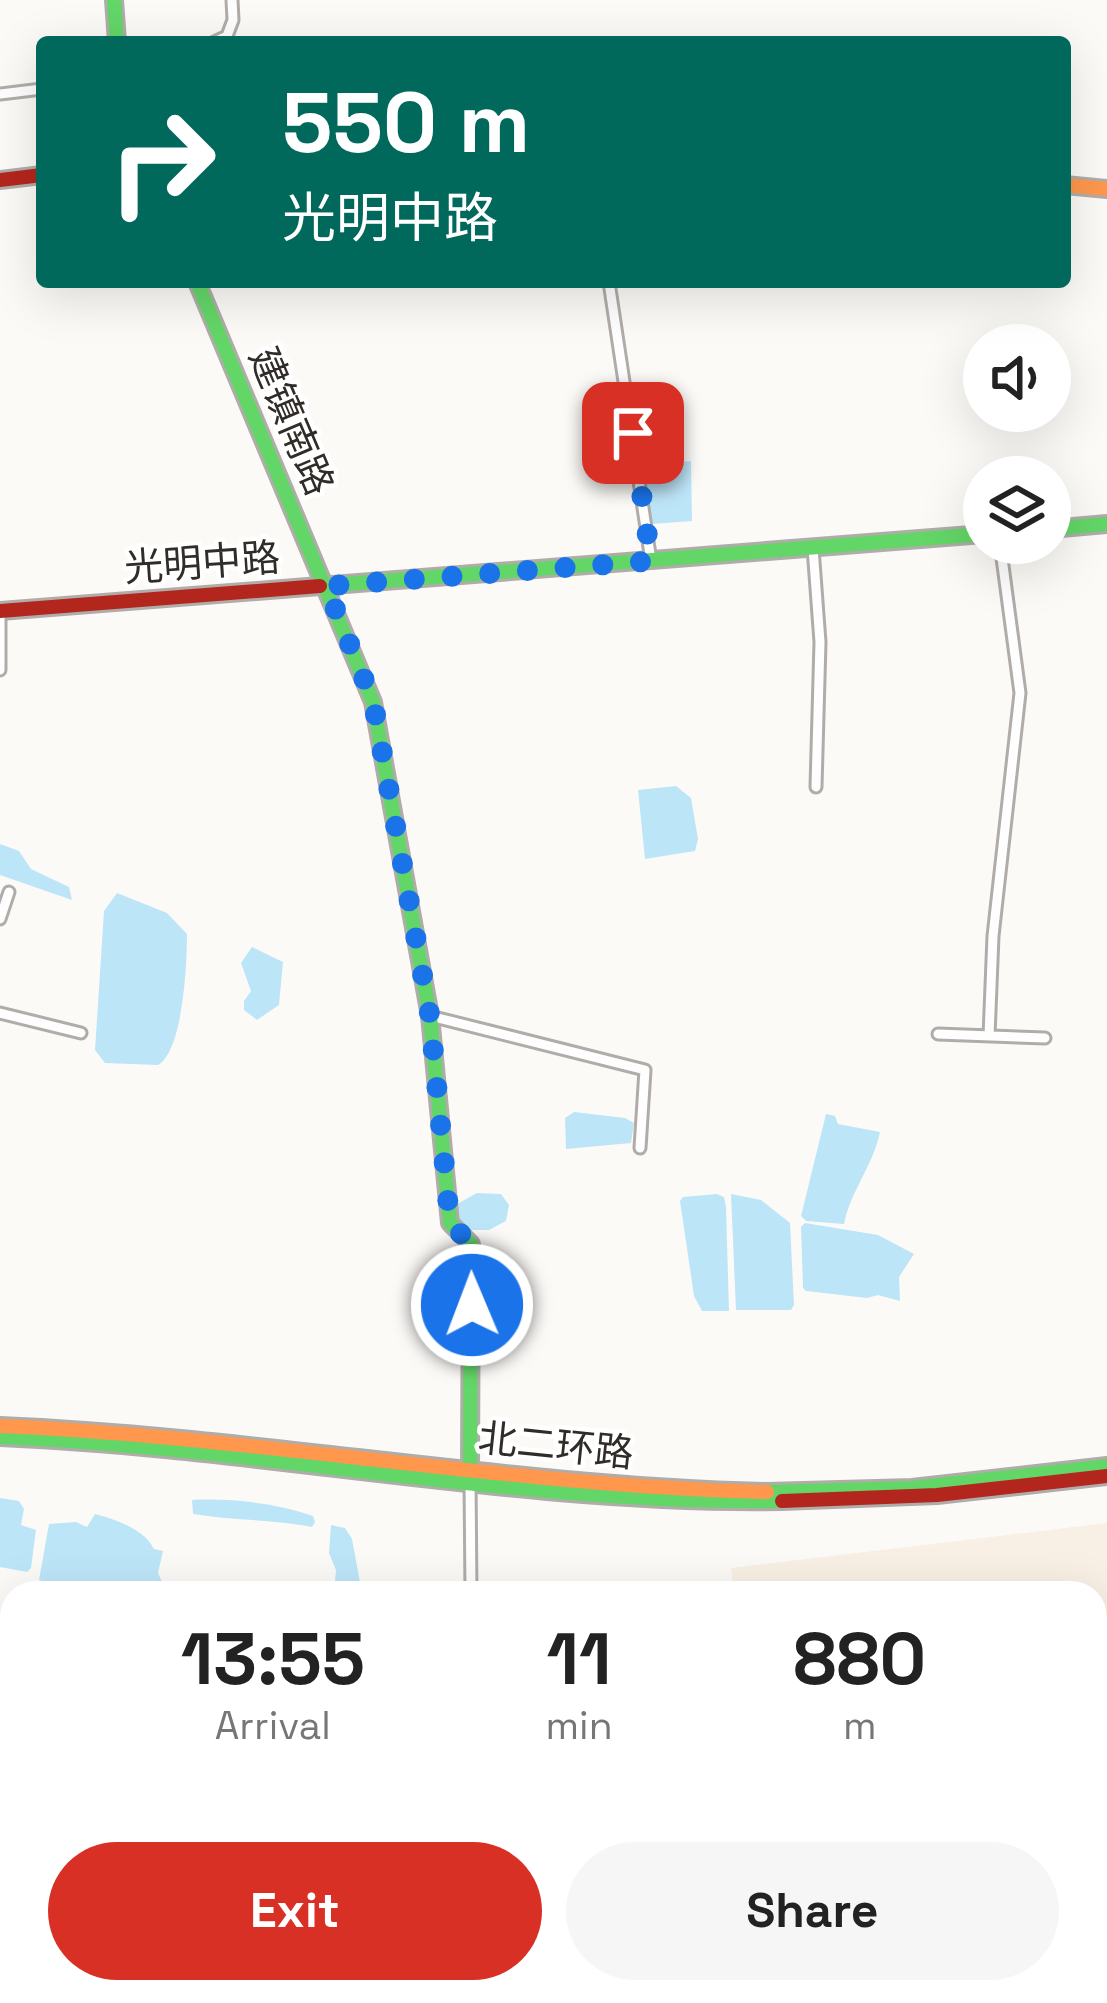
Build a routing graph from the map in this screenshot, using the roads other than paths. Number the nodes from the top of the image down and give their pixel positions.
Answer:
1 (114, 0) edge
2 (232, 0) edge
3 (117, 36) edge
4 (225, 36) edge
5 (36, 90) edge
6 (0, 94) edge
7 (36, 176) edge
8 (0, 180) edge
9 (1071, 186) edge
10 (1107, 189) edge
11 (200, 288) edge
12 (610, 288) edge
13 (1107, 524) edge
14 (1071, 527) edge
15 (963, 536) edge
16 (813, 548) junction
17 (651, 561) junction
18 (1003, 564) edge
19 (326, 586) junction
20 (0, 611) edge
21 (0, 670) edge
22 (816, 787) dead end
23 (9, 892) dead end
24 (0, 919) edge
25 (0, 1012) edge
26 (430, 1016) junction
27 (81, 1034) dead end
28 (938, 1034) dead end
29 (989, 1036) junction
30 (1045, 1038) dead end
31 (640, 1148) dead end
32 (0, 1426) edge
33 (0, 1437) edge
34 (1107, 1466) edge
35 (470, 1475) junction
36 (1107, 1476) edge
37 (471, 1581) edge

1 - 3 street
2 - 4 street
5 - 6 street
7 - 8 street
9 - 10 street
11 - 19 street, 建镇南路
12 - 17 street
13 - 14 street
15 - 16 street, 光明中路
16 - 17 street, 光明中路
16 - 22 street
17 - 19 street, 光明中路
18 - 29 street
19 - 20 street, 光明中路
19 - 26 street, 建镇南路
20 - 21 street
23 - 24 street
25 - 27 street
26 - 31 street
26 - 35 street, 建镇南路
28 - 29 street
29 - 30 street
32 - 35 street, 北二环路
33 - 35 street, 北二环路
34 - 35 street, 北二环路
35 - 36 street, 北二环路
35 - 37 street

